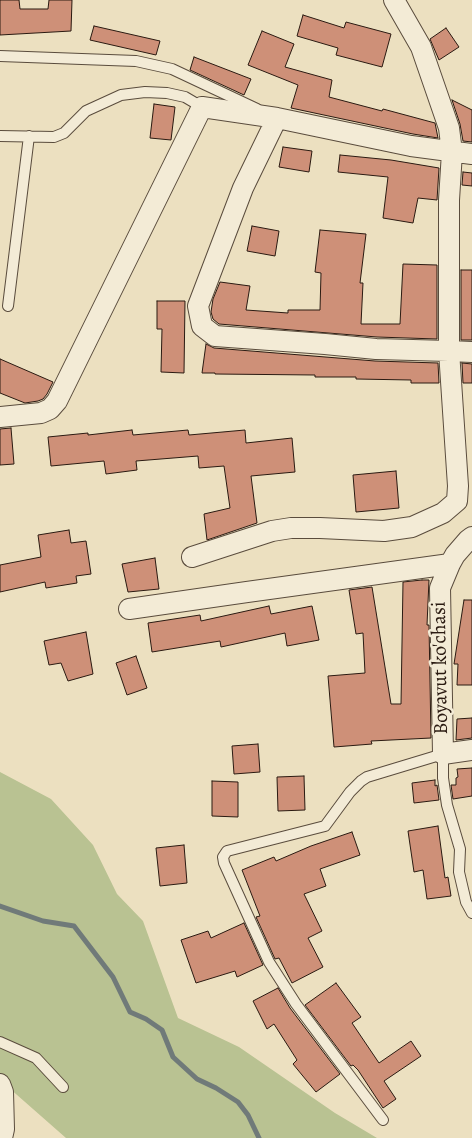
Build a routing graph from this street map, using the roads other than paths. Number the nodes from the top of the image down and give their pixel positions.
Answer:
1 (394, 0) edge
2 (0, 56) edge
3 (202, 107) junction
4 (276, 118) junction
5 (0, 136) edge
6 (30, 136) junction
7 (452, 152) junction
8 (472, 154) edge
9 (8, 306) dead end
10 (449, 351) junction
11 (472, 352) edge
12 (0, 416) edge
13 (472, 537) edge
14 (192, 557) dead end
15 (452, 560) junction
16 (129, 609) dead end
17 (472, 750) edge
18 (443, 754) junction
19 (472, 913) edge
20 (0, 1042) edge
21 (0, 1084) edge
22 (64, 1086) dead end
23 (383, 1120) dead end
24 (2, 1138) edge

1 - 7 street
2 - 4 lane
3 - 4 street
3 - 6 lane
3 - 12 street
4 - 7 street
4 - 10 street
5 - 6 lane
6 - 9 lane
7 - 8 street
7 - 10 street
10 - 11 street
10 - 14 street
13 - 15 street
15 - 16 street
15 - 18 street, Boyavut ko'chasi
17 - 18 street, Boyavut ko'chasi
18 - 19 lane
18 - 23 lane
20 - 22 lane
21 - 24 street

